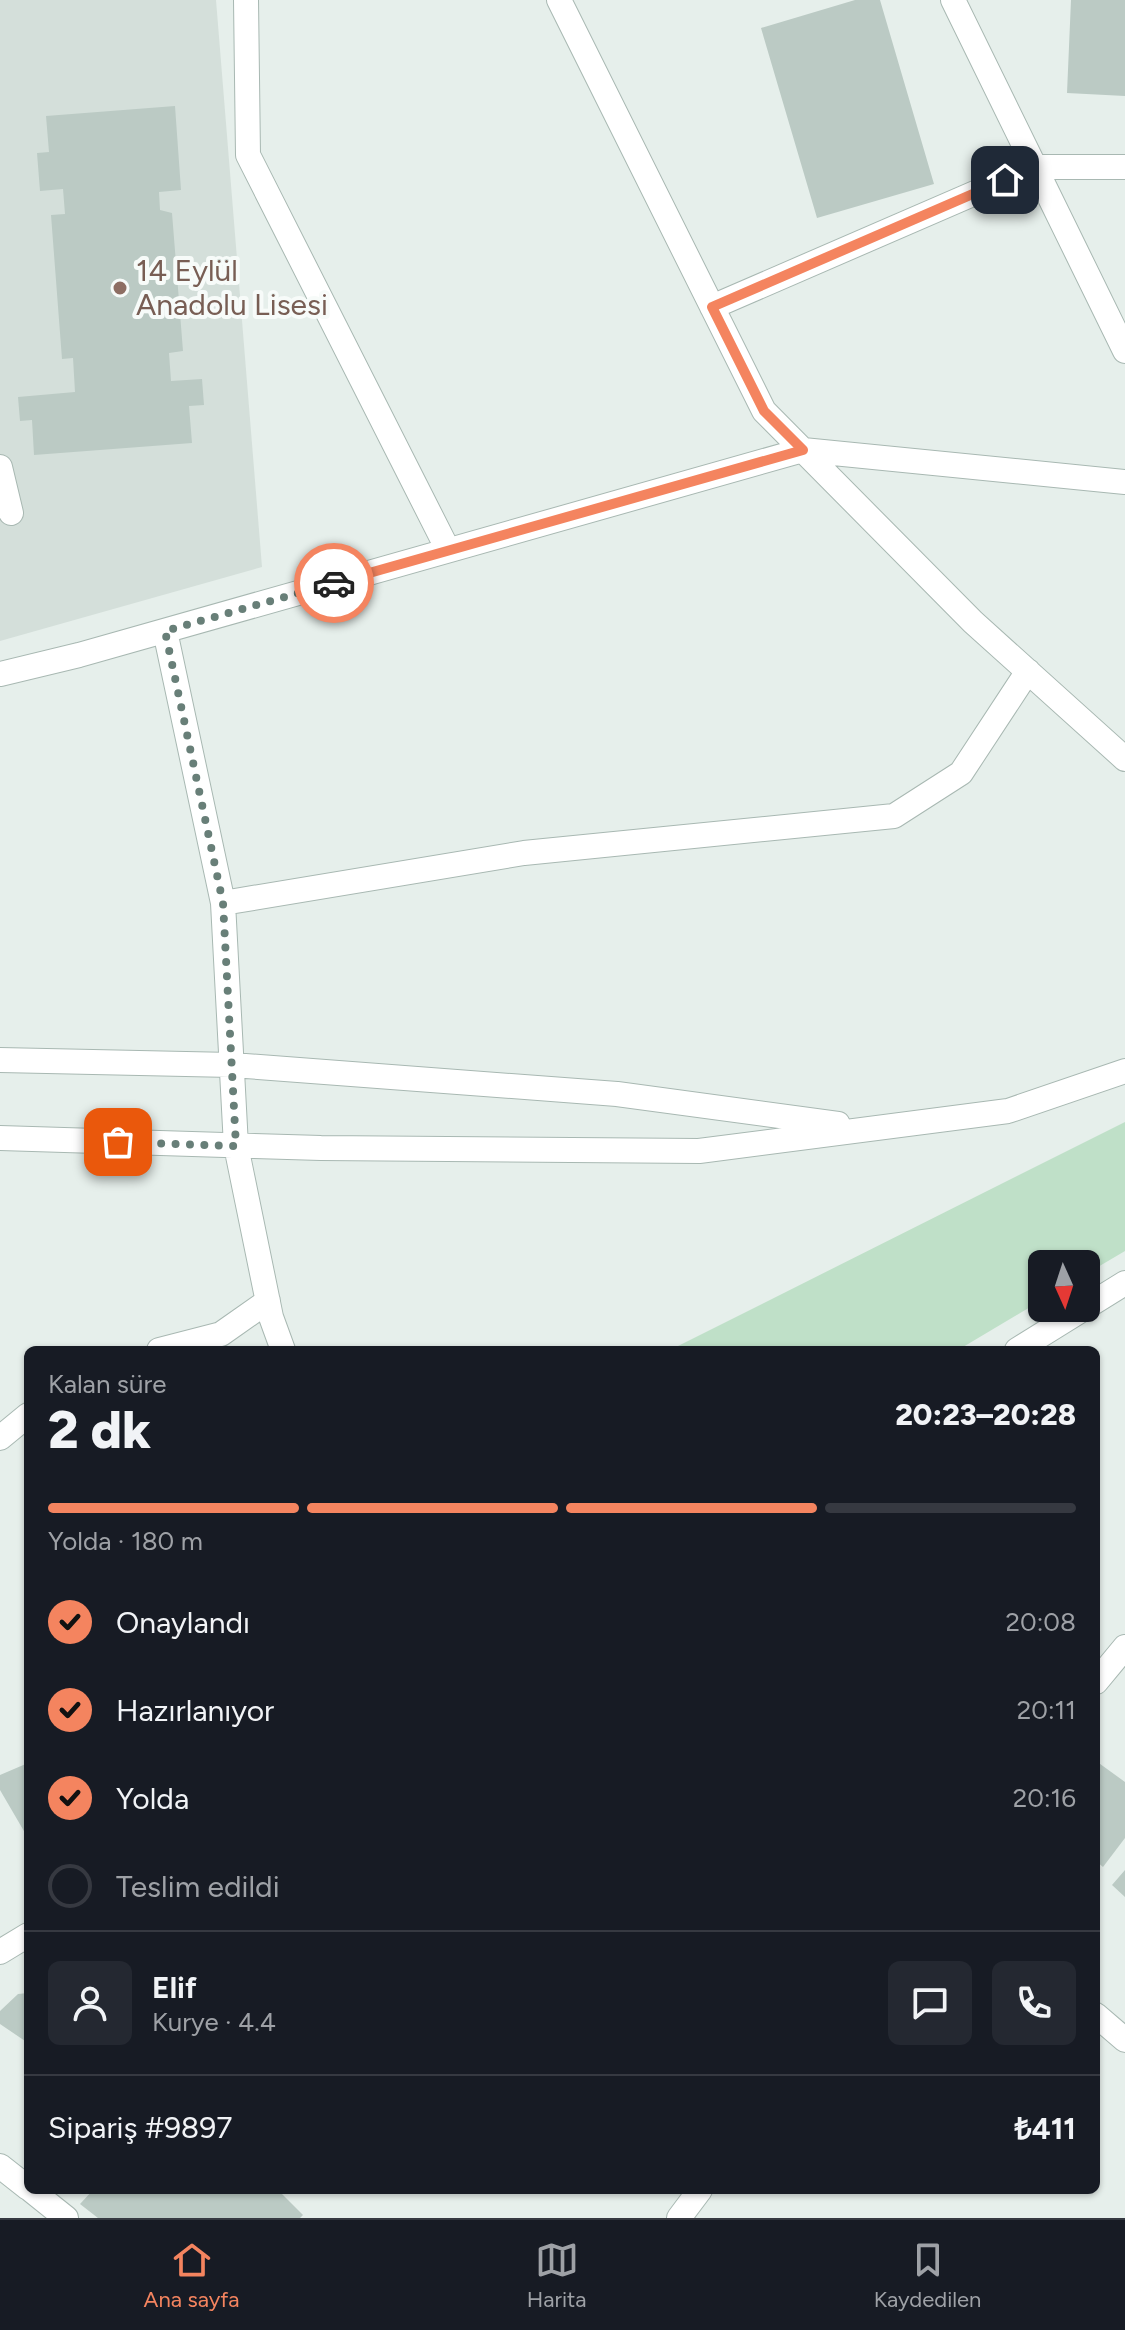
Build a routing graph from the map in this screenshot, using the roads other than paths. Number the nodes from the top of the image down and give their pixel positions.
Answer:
1 (246, 0) edge
2 (559, 0) edge
3 (953, 0) edge
4 (1035, 167) junction
5 (1125, 167) edge
6 (712, 307) junction
7 (1125, 351) edge
8 (803, 450) junction
9 (0, 467) edge
10 (1125, 482) edge
11 (11, 513) dead end
12 (448, 550) junction
13 (165, 631) junction
14 (1028, 671) junction
15 (0, 674) edge
16 (1125, 759) edge
17 (223, 903) junction
18 (0, 1060) edge
19 (232, 1065) junction
20 (1125, 1071) edge
21 (868, 1128) junction
22 (0, 1138) edge
23 (236, 1146) junction
24 (1125, 1283) edge
25 (268, 1301) junction
26 (174, 1346) edge
27 (282, 1346) edge
28 (1023, 1346) edge
29 (24, 1418) edge
30 (0, 1438) edge
31 (1125, 1647) edge
32 (1100, 1677) edge
33 (24, 1937) edge
34 (0, 1952) edge
35 (1100, 2018) edge
36 (1125, 2040) edge
37 (0, 2166) edge
38 (24, 2184) edge
39 (36, 2194) edge
40 (697, 2194) edge
41 (66, 2218) edge
42 (679, 2218) edge

1 - 12 street
2 - 6 street
3 - 4 street
4 - 5 street
4 - 6 street
4 - 7 street
6 - 8 street
8 - 10 street
8 - 12 street
8 - 14 street
9 - 11 street
12 - 13 street
13 - 15 street
13 - 17 street
14 - 16 street
14 - 17 street
17 - 19 street
18 - 19 street
19 - 21 street
19 - 23 street
20 - 21 street
21 - 23 street
22 - 23 street
23 - 25 street
24 - 28 street
25 - 26 street
25 - 27 street
29 - 30 street
31 - 32 street
33 - 34 street
35 - 36 street
37 - 38 street
39 - 41 street
40 - 42 street

